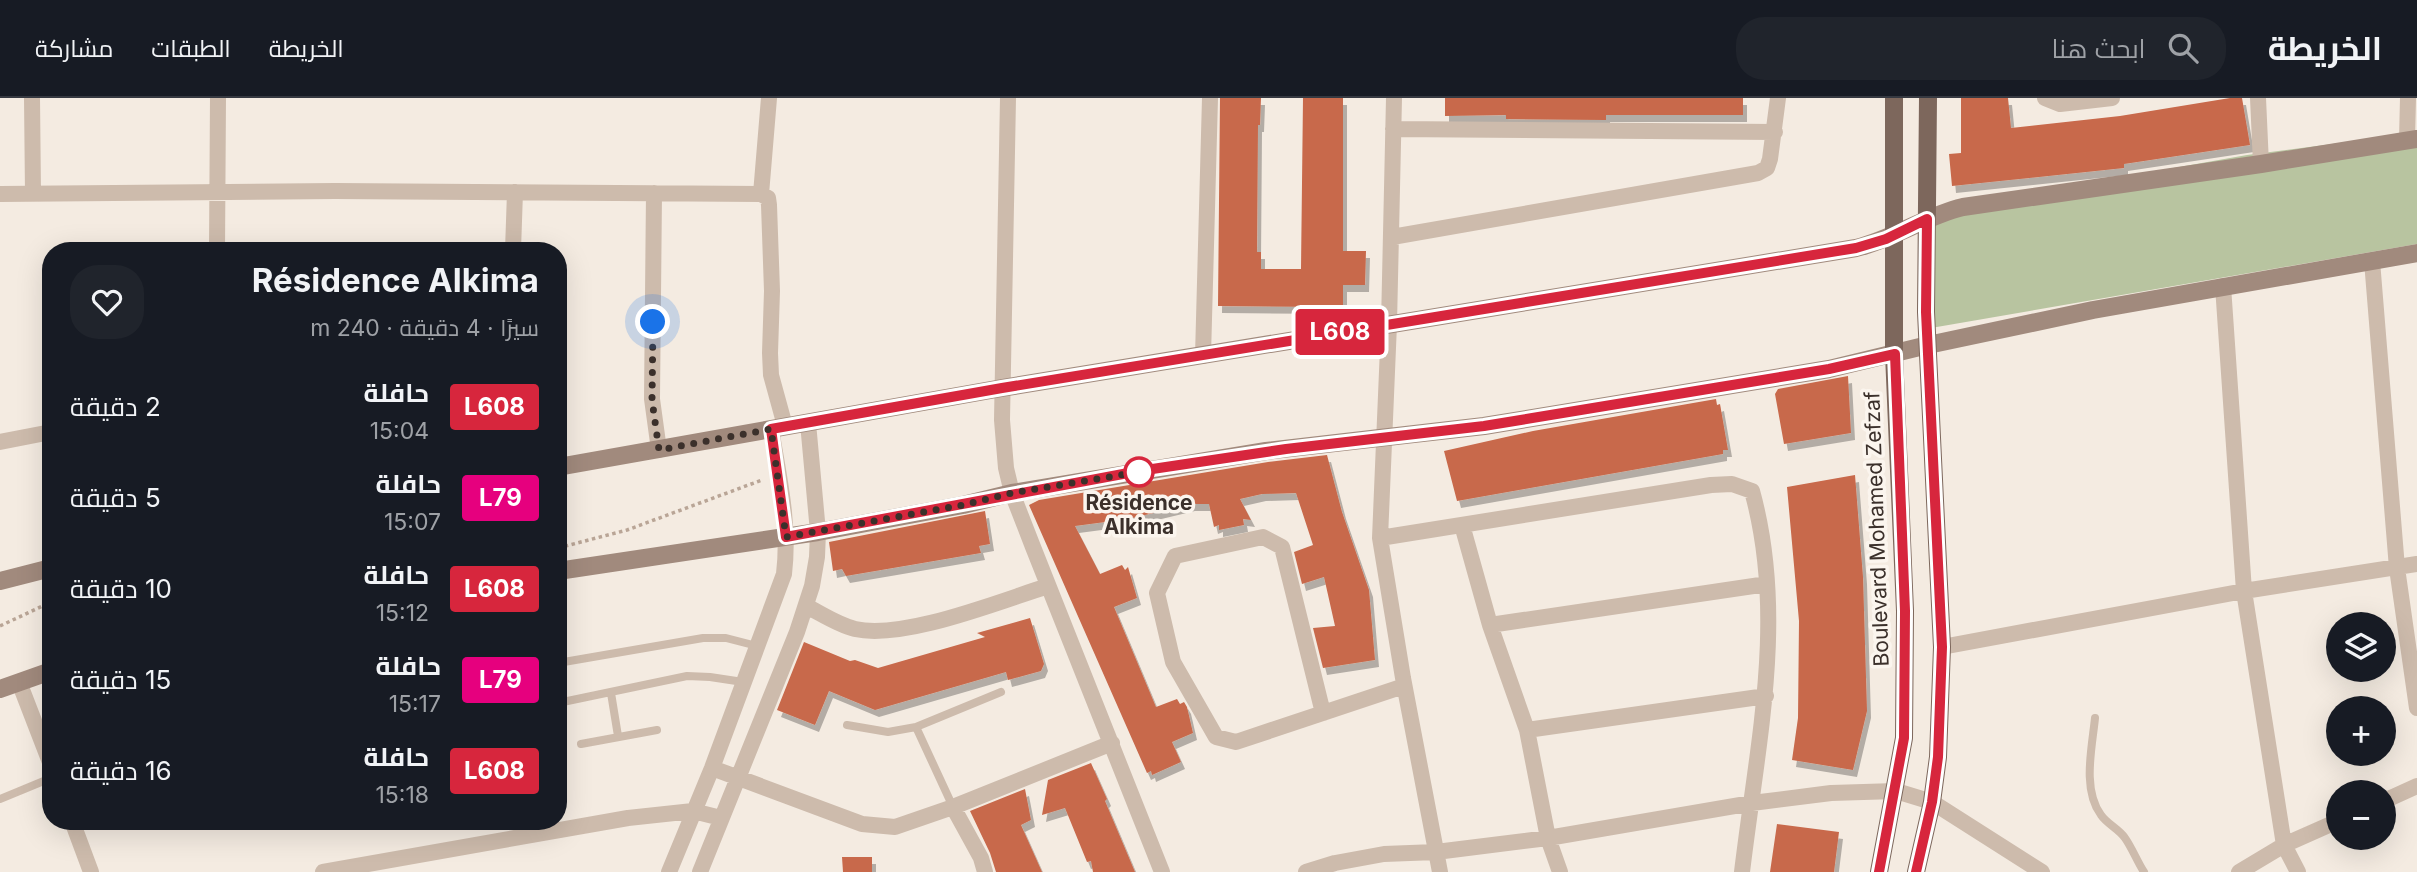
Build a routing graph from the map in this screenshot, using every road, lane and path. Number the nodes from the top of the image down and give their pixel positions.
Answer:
1 (32, 98) edge
2 (218, 98) edge
3 (769, 98) edge
4 (1008, 98) edge
5 (1210, 98) edge
6 (1394, 98) edge
7 (1778, 98) edge
8 (1894, 98) edge
9 (1928, 98) edge
10 (2045, 98) edge
11 (2112, 98) edge
12 (2258, 98) edge
13 (2408, 98) edge
14 (1393, 129) junction
15 (1775, 132) junction
16 (2412, 139) edge
17 (2260, 164) junction
18 (219, 192) junction
19 (514, 192) junction
20 (654, 193) junction
21 (0, 194) edge
22 (33, 194) junction
23 (761, 194) junction
24 (1927, 219) junction
25 (1894, 234) junction
26 (1392, 237) junction
27 (217, 242) edge
28 (513, 242) edge
29 (2417, 253) edge
30 (2372, 261) junction
31 (2223, 286) junction
32 (1389, 324) junction
33 (1928, 345) junction
34 (1895, 354) junction
35 (1203, 356) junction
36 (1002, 388) junction
37 (808, 423) junction
38 (778, 428) junction
39 (42, 434) edge
40 (1385, 438) junction
41 (0, 442) edge
42 (659, 450) junction
43 (567, 465) edge
44 (778, 473) junction
45 (1012, 493) junction
46 (1462, 525) junction
47 (818, 532) junction
48 (786, 537) junction
49 (1380, 538) junction
50 (567, 546) edge
51 (2417, 564) edge
52 (2398, 568) junction
53 (42, 570) edge
54 (567, 570) edge
55 (0, 581) edge
56 (1768, 584) junction
57 (1048, 586) junction
58 (2244, 592) junction
59 (42, 606) edge
60 (806, 606) junction
61 (1490, 625) junction
62 (0, 626) edge
63 (757, 646) junction
64 (1942, 647) junction
65 (567, 661) edge
66 (42, 674) edge
67 (19, 682) junction
68 (743, 682) junction
69 (1404, 686) junction
70 (0, 689) edge
71 (1000, 692) dead end
72 (611, 693) junction
73 (1766, 696) junction
74 (567, 701) edge
75 (2417, 708) edge
76 (1322, 713) junction
77 (2095, 718) dead end
78 (847, 725) dead end
79 (916, 727) junction
80 (657, 730) dead end
81 (1527, 730) junction
82 (618, 736) junction
83 (1112, 743) junction
84 (581, 744) dead end
85 (42, 745) edge
86 (712, 768) junction
87 (42, 772) edge
88 (738, 777) junction
89 (2417, 786) edge
90 (1896, 791) junction
91 (2396, 796) edge
92 (0, 799) edge
93 (1932, 802) junction
94 (1752, 803) junction
95 (953, 807) junction
96 (692, 811) junction
97 (721, 818) junction
98 (2326, 826) edge
99 (567, 828) edge
100 (75, 830) edge
101 (553, 830) edge
102 (1548, 838) junction
103 (2284, 845) junction
104 (1436, 852) junction
105 (1336, 868) edge
106 (91, 872) edge
107 (323, 872) edge
108 (670, 872) edge
109 (700, 872) edge
110 (985, 872) edge
111 (1162, 872) edge
112 (1306, 872) edge
113 (1440, 872) edge
114 (1560, 872) edge
115 (1742, 872) edge
116 (1879, 872) edge
117 (1916, 872) edge
118 (2042, 872) edge
119 (2144, 872) edge
120 (2239, 872) edge
121 (2298, 872) edge

1 - 22 street
2 - 18 street
3 - 23 street
4 - 36 street
5 - 35 street
6 - 14 street
7 - 15 street
8 - 25 main road, Boulevard Mohamed Zefzaf
9 - 24 main road
10 - 11 street
12 - 17 street
13 - 16 street
14 - 15 street
14 - 26 street
15 - 26 street
16 - 17 street
17 - 24 street
18 - 19 street
18 - 22 street
18 - 27 street
19 - 20 street
19 - 28 street
20 - 23 street
20 - 42 street
21 - 22 street
23 - 38 street
24 - 25 street
24 - 33 main road
25 - 32 street
25 - 34 main road, Boulevard Mohamed Zefzaf
26 - 32 street
29 - 30 street
30 - 31 street
30 - 52 street
31 - 33 street
31 - 58 street
32 - 35 street
32 - 40 street
33 - 34 street
33 - 64 main road
34 - 40 street
34 - 90 main road, Boulevard Mohamed Zefzaf
35 - 36 street
36 - 37 street
36 - 45 street
37 - 38 street
37 - 47 street
38 - 42 street
38 - 44 street
39 - 41 street
40 - 45 street
40 - 49 street
42 - 43 street
44 - 48 street
44 - 50 path
45 - 47 street
45 - 57 street
46 - 49 street
46 - 56 street
46 - 61 street
47 - 48 street
47 - 60 street
48 - 54 street
48 - 63 street
49 - 69 street
51 - 52 street
52 - 58 street
52 - 75 street
53 - 55 street
56 - 61 street
56 - 73 street
57 - 60 street
57 - 83 street
58 - 64 street
58 - 103 street
59 - 62 path
60 - 88 street
61 - 81 street
63 - 65 lane
63 - 68 street
64 - 93 main road
66 - 67 street
67 - 70 street
67 - 85 street
68 - 72 lane
68 - 86 street
69 - 76 street
69 - 104 street
71 - 79 lane
72 - 74 lane
72 - 82 lane
73 - 81 street
73 - 94 street
76 - 76 street
77 - 119 lane
78 - 79 lane
79 - 95 lane
80 - 82 lane
81 - 102 street
82 - 84 lane
83 - 95 street
83 - 111 street
86 - 88 street
86 - 96 street
87 - 92 lane
88 - 95 street
88 - 97 street
89 - 91 street
90 - 93 street
90 - 94 street
90 - 116 main road, Boulevard Mohamed Zefzaf
93 - 117 main road
93 - 118 street
94 - 102 street
94 - 115 street
95 - 110 street
96 - 97 street
96 - 99 street
96 - 108 street
97 - 109 street
98 - 103 street
100 - 106 street
101 - 107 street
102 - 104 street
102 - 114 street
103 - 120 street
103 - 121 street
104 - 105 street
104 - 113 street
105 - 112 street

